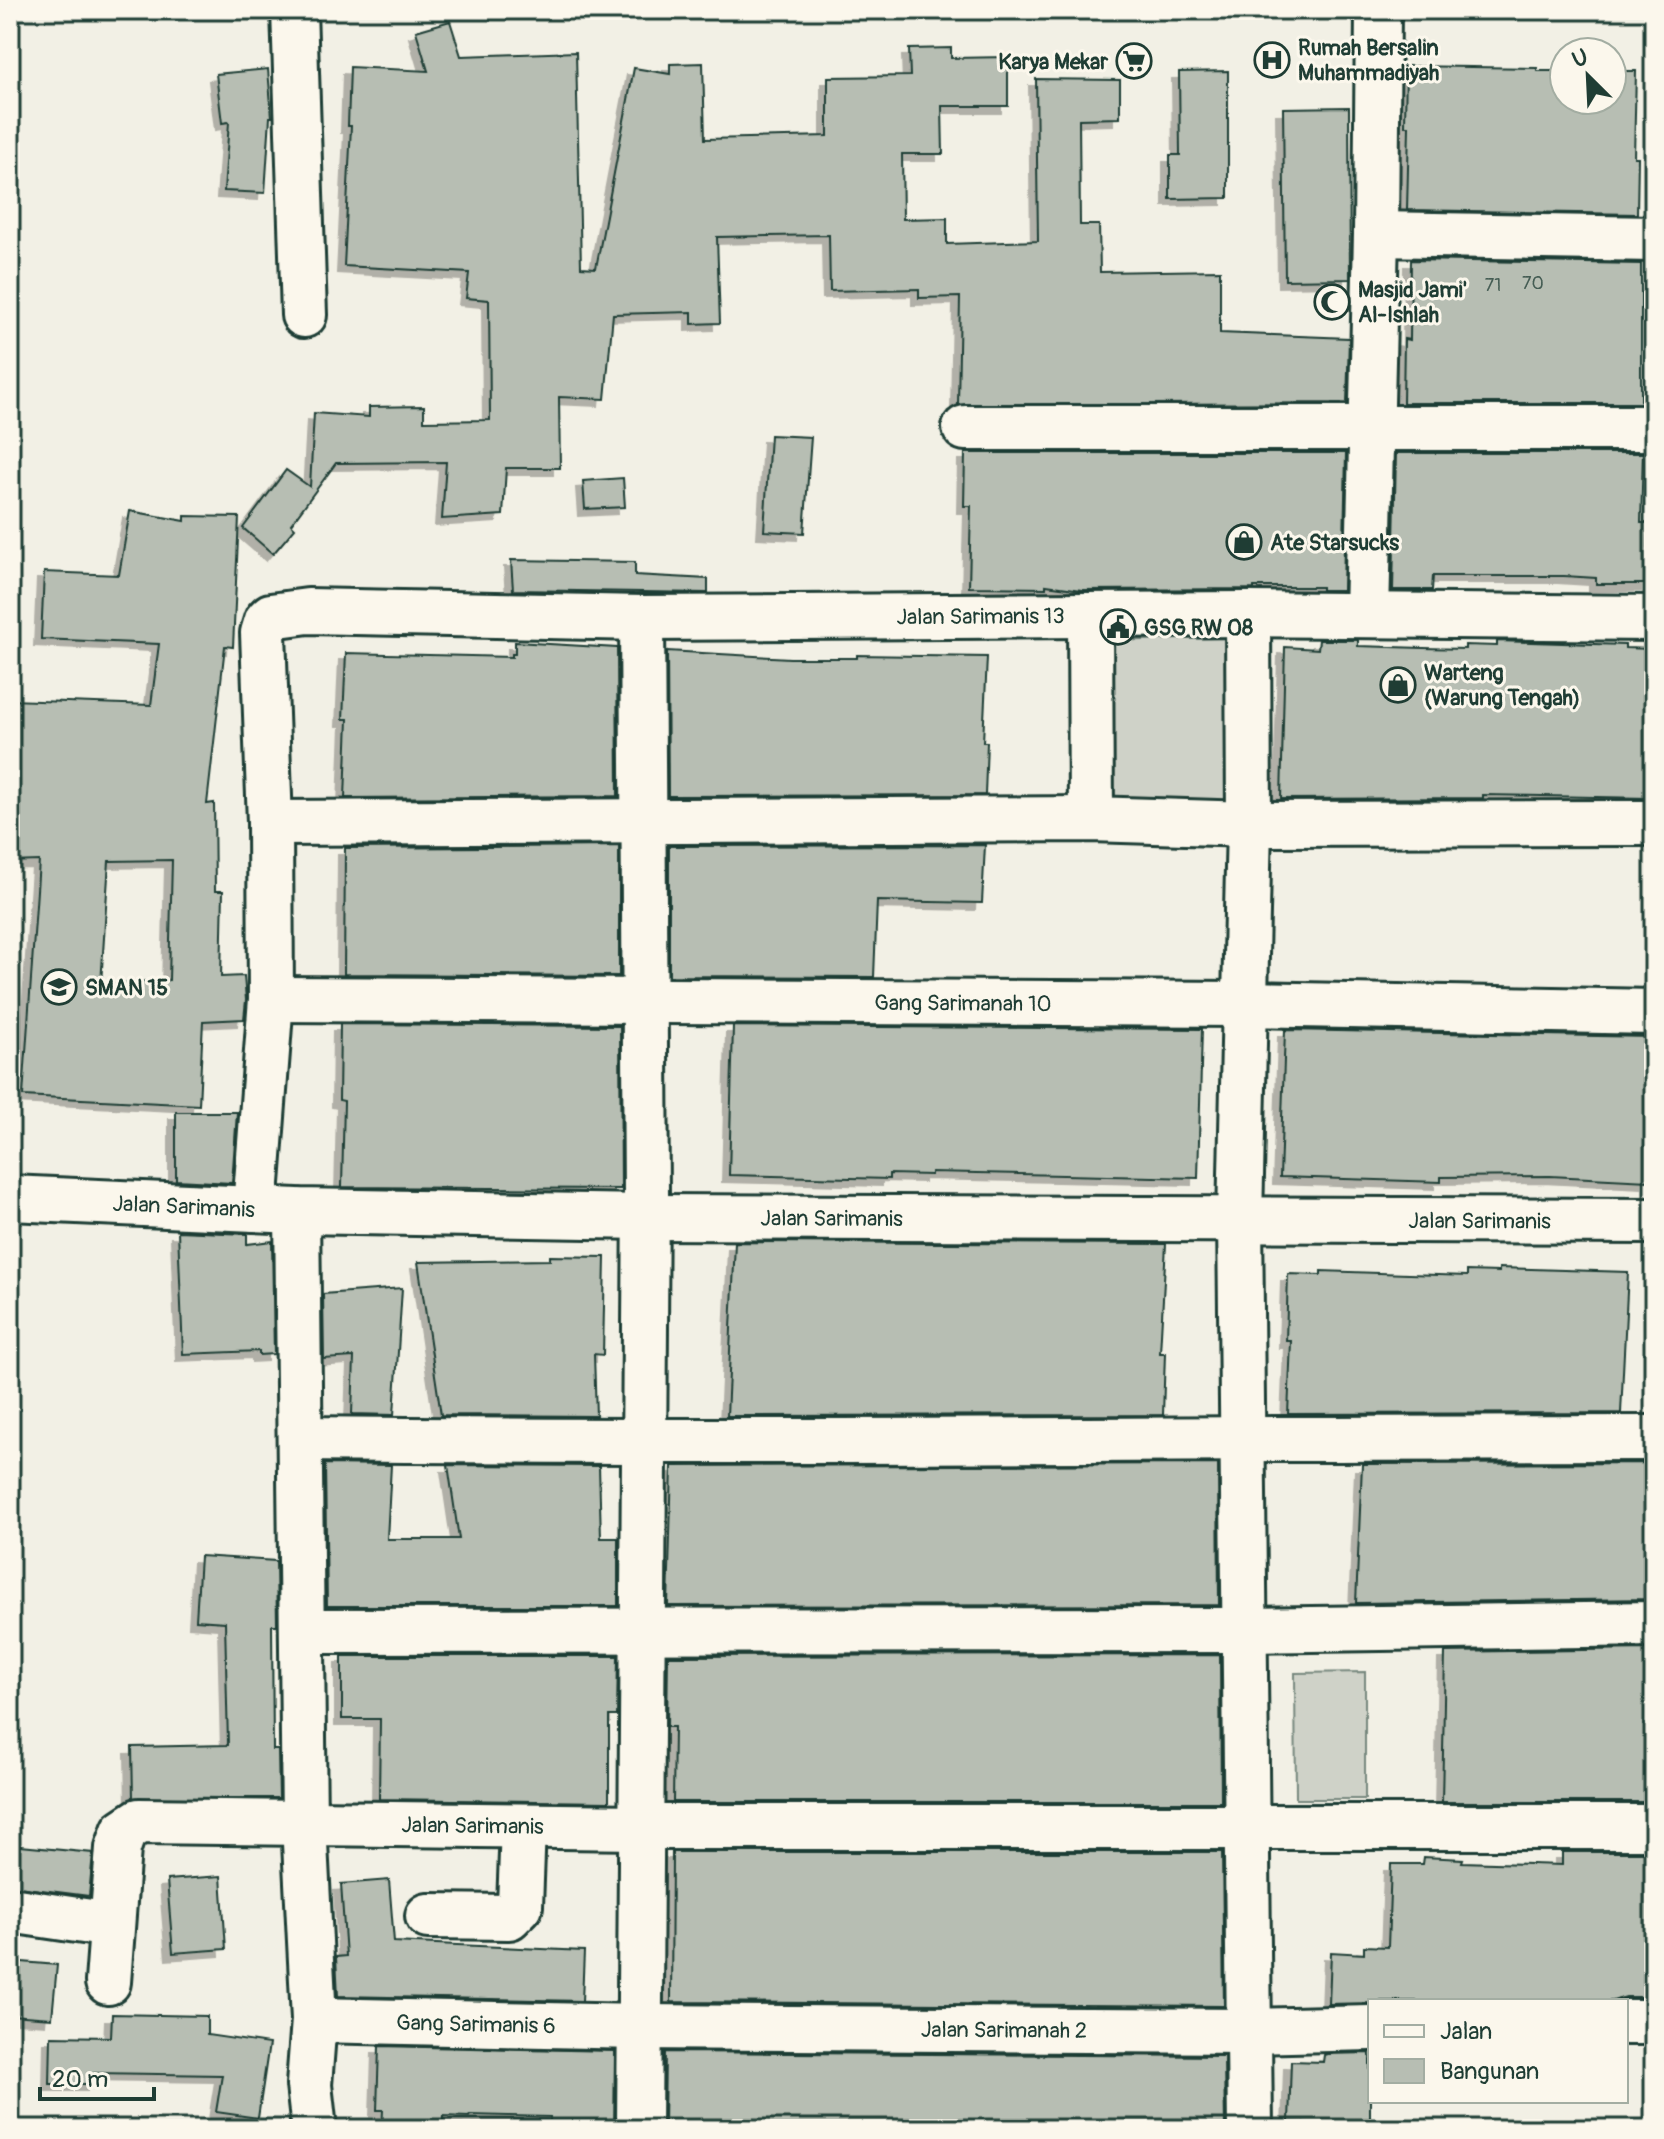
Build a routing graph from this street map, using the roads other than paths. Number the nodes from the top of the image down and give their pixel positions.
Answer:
1 (294, 10) edge
2 (1378, 10) edge
3 (1376, 234) junction
4 (1654, 239) edge
5 (304, 315) dead end
6 (965, 428) dead end
7 (1654, 428) edge
8 (1370, 430) junction
9 (1248, 614) junction
10 (1367, 615) junction
11 (1090, 616) junction
12 (642, 618) junction
13 (1654, 618) edge
14 (1091, 819) junction
15 (642, 820) junction
16 (270, 823) junction
17 (1654, 823) edge
18 (1249, 824) junction
19 (271, 999) junction
20 (645, 1001) junction
21 (1245, 1004) junction
22 (1654, 1012) edge
23 (10, 1198) edge
24 (276, 1210) junction
25 (646, 1217) junction
26 (1240, 1219) junction
27 (1654, 1221) edge
28 (1242, 1438) junction
29 (1654, 1438) edge
30 (301, 1439) junction
31 (643, 1443) junction
32 (1654, 1624) edge
33 (1244, 1630) junction
34 (304, 1631) junction
35 (644, 1631) junction
36 (304, 1823) junction
37 (523, 1826) junction
38 (641, 1827) junction
39 (1654, 1827) edge
40 (1246, 1828) junction
41 (10, 1910) edge
42 (428, 1916) dead end
43 (111, 1925) junction
44 (108, 1982) dead end
45 (314, 2020) junction
46 (1628, 2022) edge
47 (1654, 2022) edge
48 (639, 2027) junction
49 (1368, 2028) edge
50 (1249, 2031) junction
51 (314, 2129) edge
52 (639, 2129) edge
53 (1250, 2129) edge

1 - 5 street
2 - 3 street
3 - 4 street
3 - 8 street
6 - 8 street
7 - 8 street
8 - 10 street
9 - 10 street, Jalan Sarimanis 13
9 - 11 street, Jalan Sarimanis 13
9 - 18 street
10 - 13 street, Jalan Sarimanis 13
11 - 12 street, Jalan Sarimanis 13
11 - 14 street
12 - 15 street
12 - 16 street, Jalan Sarimanis 13
14 - 15 street
14 - 18 street
15 - 16 street
15 - 20 street
16 - 19 street
17 - 18 street
18 - 21 street
19 - 20 street, Gang Sarimanah 10
19 - 24 street
20 - 21 street, Gang Sarimanah 10
20 - 25 street
21 - 22 street, Gang Sarimanah 10
21 - 26 street
23 - 24 street, Jalan Sarimanis
24 - 25 street, Jalan Sarimanis
24 - 30 street
25 - 26 street, Jalan Sarimanis
25 - 31 street
26 - 27 street, Jalan Sarimanis
26 - 28 street
28 - 29 street
28 - 31 street
28 - 33 street
30 - 31 street
30 - 34 street
31 - 35 street
32 - 33 street
33 - 35 street
33 - 40 street
34 - 35 street
34 - 36 street
35 - 38 street
36 - 37 street, Jalan Sarimanis
36 - 43 street, Jalan Sarimanis
36 - 45 street
37 - 38 street, Jalan Sarimanis
37 - 42 street
38 - 40 street, Jalan Sarimanis
38 - 48 street
39 - 40 street, Jalan Sarimanis
40 - 50 street
41 - 43 street
43 - 44 street
45 - 48 street, Gang Sarimanis 6
45 - 51 street
46 - 47 street
48 - 50 street, Jalan Sarimanah 2
48 - 52 street
49 - 50 street, Jalan Sarimanah 2
50 - 53 street

